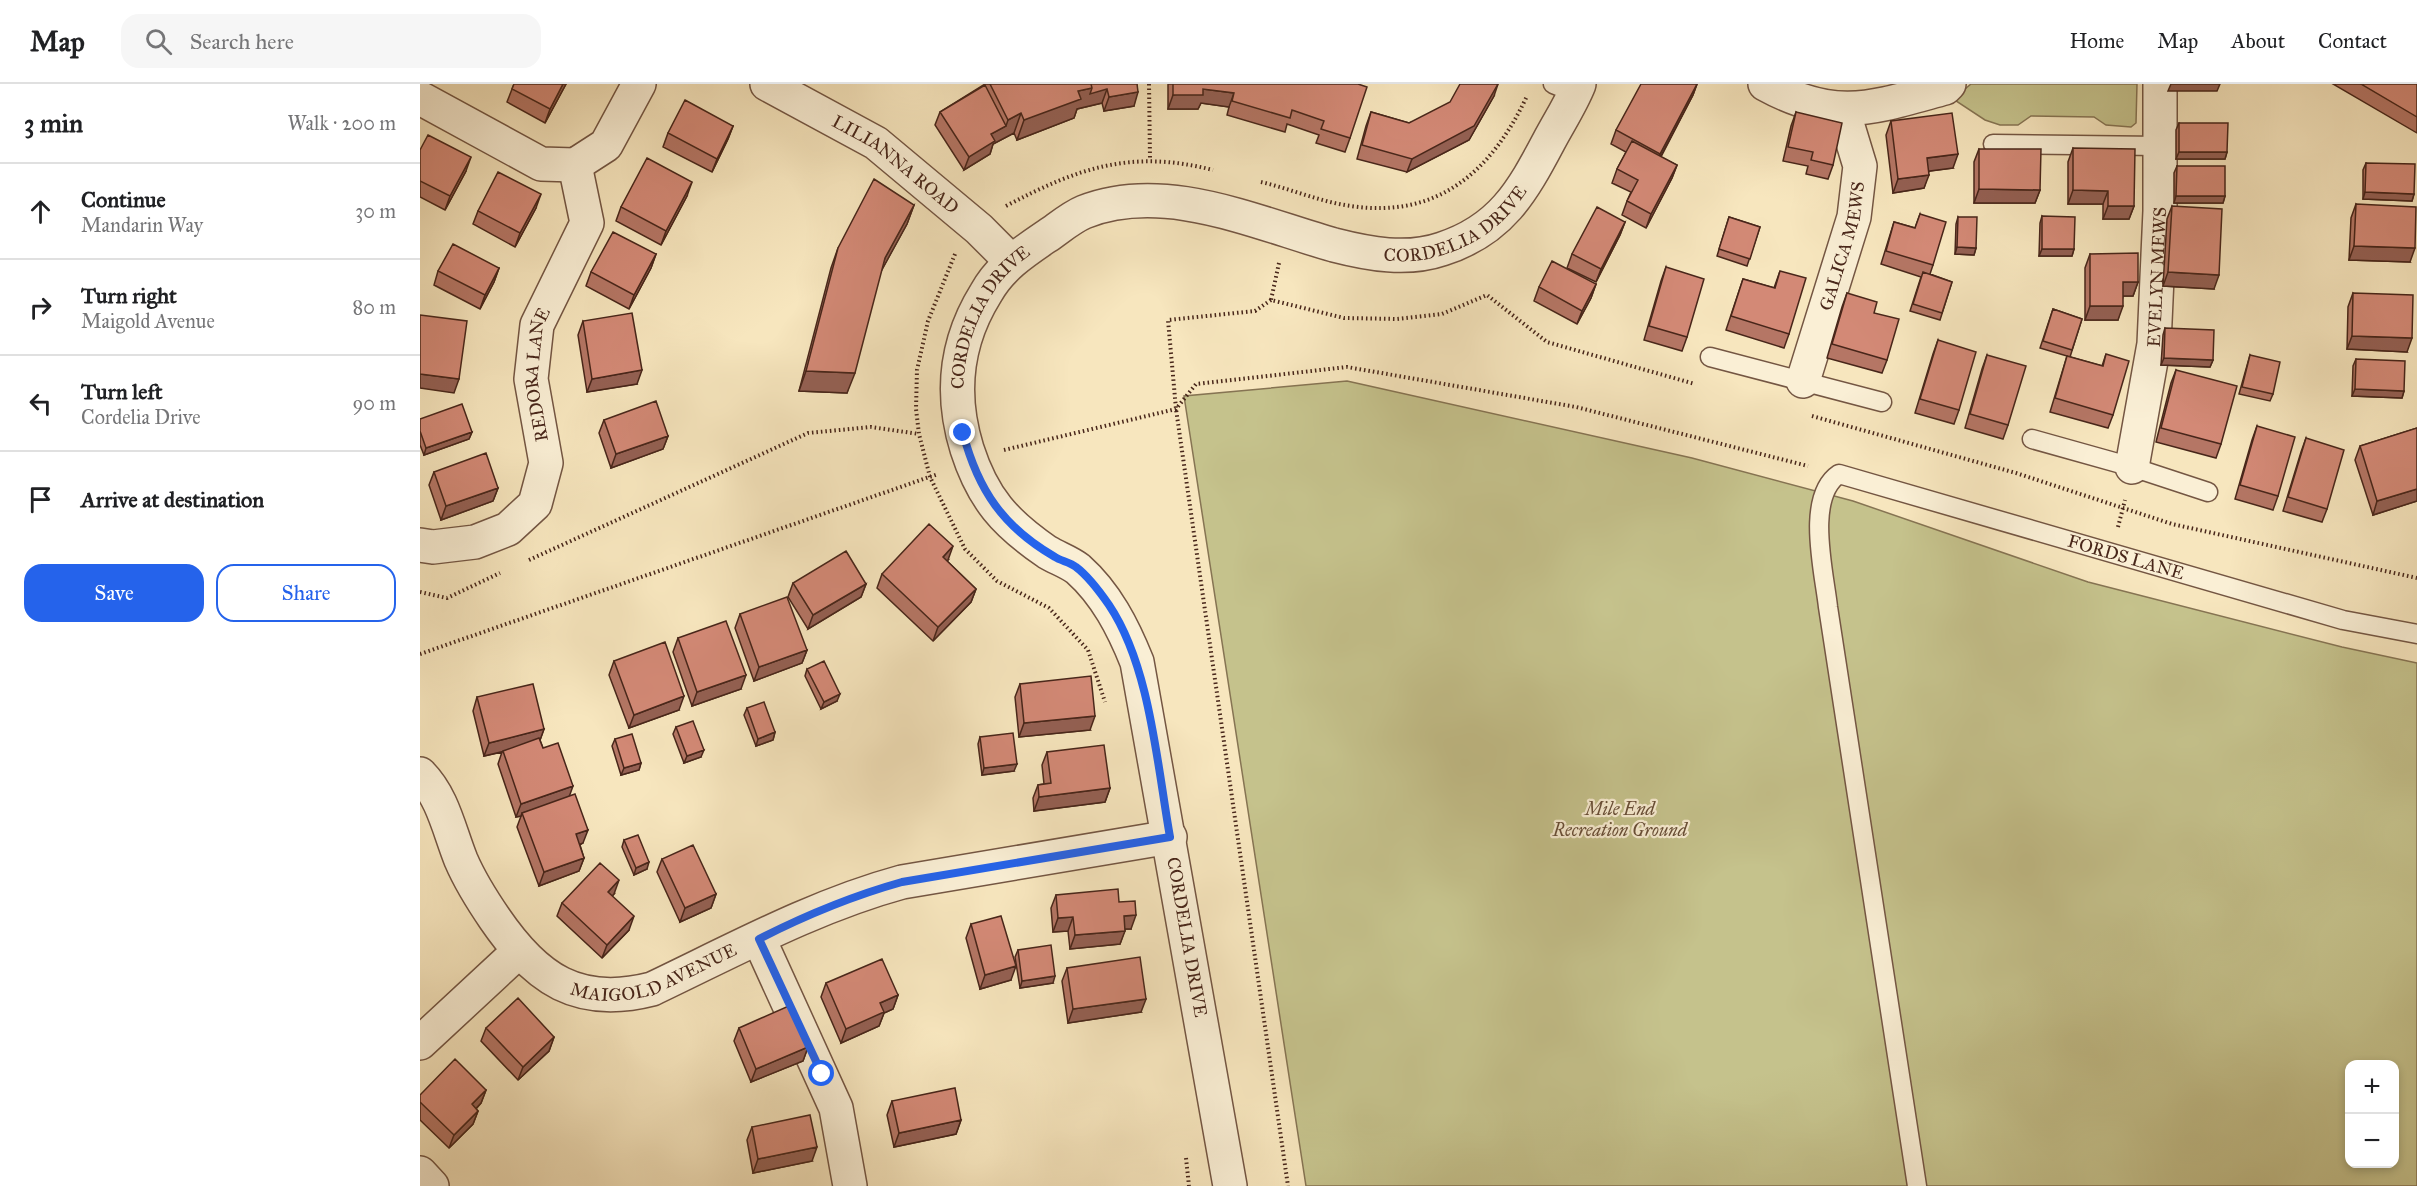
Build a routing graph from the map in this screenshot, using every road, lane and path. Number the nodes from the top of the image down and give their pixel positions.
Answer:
1 (639, 84) edge
2 (767, 84) edge
3 (1149, 84) edge
4 (1765, 84) edge
5 (1949, 84) edge
6 (2160, 84) edge
7 (1569, 87) edge
8 (1528, 93) dead end
9 (420, 98) edge
10 (1843, 110) junction
11 (1993, 144) dead end
12 (2160, 146) junction
13 (1150, 159) junction
14 (575, 165) junction
15 (1223, 172) dead end
16 (1254, 180) dead end
17 (979, 229) junction
18 (1011, 261) junction
19 (1271, 300) dead end
20 (1710, 357) dead end
21 (1803, 381) junction
22 (1882, 402) dead end
23 (1176, 409) junction
24 (919, 434) junction
25 (2032, 440) dead end
26 (971, 462) junction
27 (2132, 467) junction
28 (1839, 474) junction
29 (930, 477) junction
30 (2208, 492) dead end
31 (420, 545) edge
32 (2112, 553) junction
33 (521, 564) dead end
34 (511, 569) dead end
35 (420, 592) edge
36 (2417, 634) edge
37 (420, 654) edge
38 (1108, 709) dead end
39 (420, 774) edge
40 (1170, 837) junction
41 (759, 939) junction
42 (518, 952) junction
43 (420, 1043) edge
44 (1186, 1156) dead end
45 (420, 1173) edge
46 (432, 1186) edge
47 (850, 1186) edge
48 (1189, 1186) edge
49 (1230, 1186) edge
50 (1288, 1186) edge
51 (1917, 1186) edge

1 - 14 street
2 - 17 street, LILIANNA ROAD
3 - 13 path
4 - 10 street
5 - 10 street
6 - 12 street, EVELYN MEWS
7 - 18 street, CORDELIA DRIVE
8 - 16 path
9 - 14 street
10 - 21 street, GALICA MEWS
11 - 12 lane
12 - 27 street, EVELYN MEWS
13 - 15 path
13 - 17 path
14 - 31 street, REDORA LANE
17 - 18 street, LILIANNA ROAD
17 - 24 path
18 - 26 street, CORDELIA DRIVE
19 - 23 path
20 - 21 lane
21 - 22 lane
23 - 26 path
23 - 28 path
23 - 50 path
24 - 29 path
24 - 33 path
25 - 27 lane
26 - 29 path
26 - 40 street, CORDELIA DRIVE
27 - 30 lane
27 - 32 path
28 - 32 lane, FORDS LANE
28 - 51 lane
29 - 37 path
29 - 38 path
32 - 36 lane, FORDS LANE
34 - 35 path
39 - 42 street, MAIGOLD AVENUE
40 - 41 street, MAIGOLD AVENUE
40 - 49 street, CORDELIA DRIVE
41 - 42 street, MAIGOLD AVENUE
41 - 47 street
42 - 43 street
44 - 48 path
45 - 46 street

